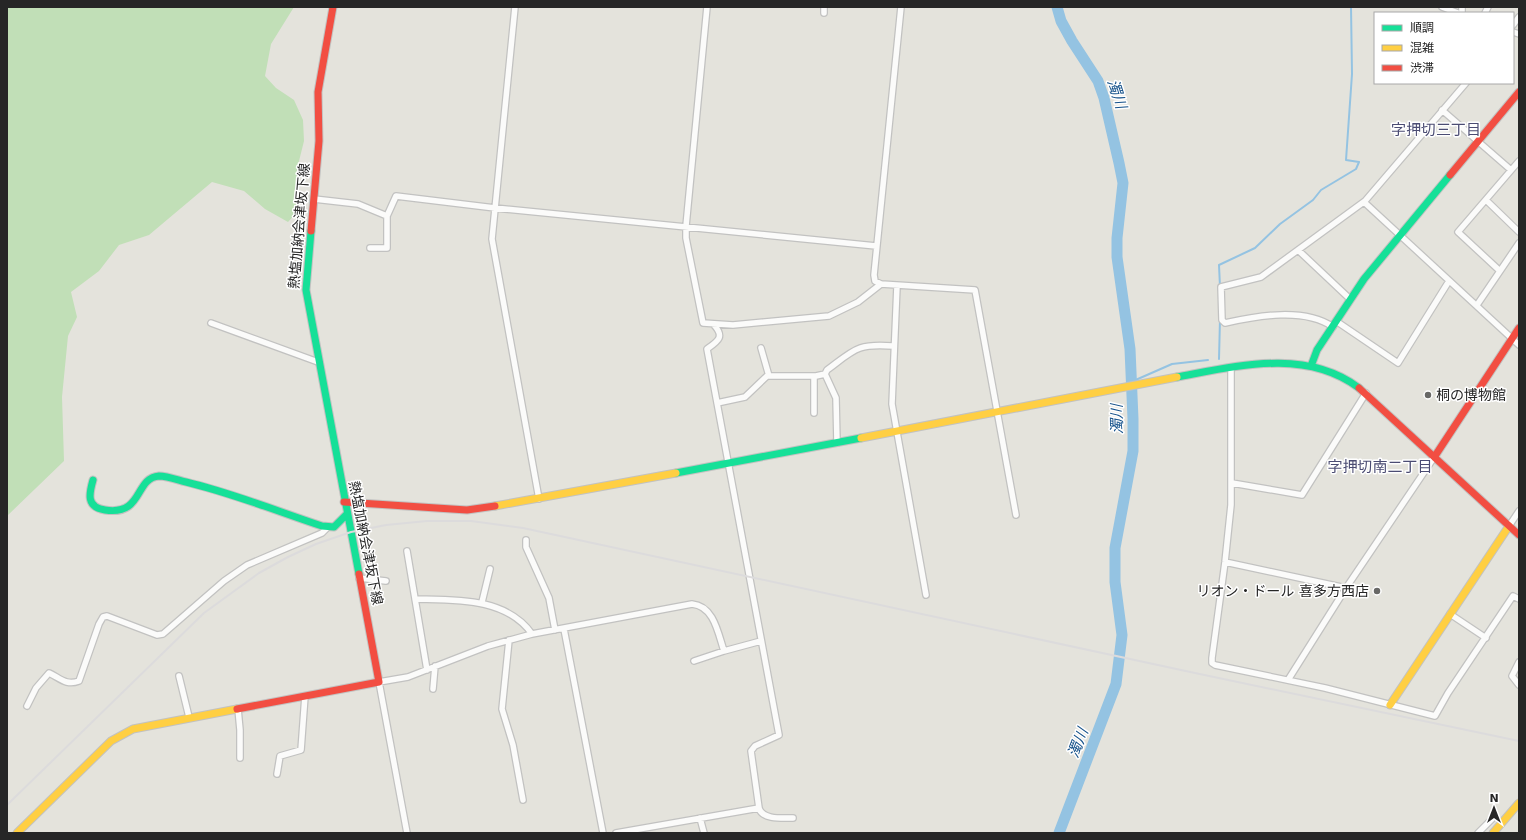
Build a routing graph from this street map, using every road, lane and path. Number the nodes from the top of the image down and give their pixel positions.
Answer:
1 (333, 7) edge
2 (515, 7) edge
3 (707, 7) edge
4 (901, 7) edge
5 (1442, 7) edge
6 (1455, 12) edge
7 (1465, 84) edge
8 (1519, 92) edge
9 (1442, 110) junction
10 (1478, 143) junction
11 (1519, 161) edge
12 (1511, 170) junction
13 (314, 199) junction
14 (1486, 200) junction
15 (1364, 202) junction
16 (495, 208) junction
17 (387, 216) junction
18 (686, 226) junction
19 (1519, 232) edge
20 (1400, 235) junction
21 (1519, 243) edge
22 (876, 246) junction
23 (370, 248) dead end
24 (1298, 250) junction
25 (1500, 271) junction
26 (1449, 281) junction
27 (881, 284) junction
28 (897, 286) junction
29 (1350, 299) junction
30 (1477, 305) junction
31 (211, 323) dead end
32 (1335, 324) junction
33 (714, 325) junction
34 (1519, 328) edge
35 (1512, 338) junction
36 (1519, 345) edge
37 (893, 346) junction
38 (761, 348) dead end
39 (318, 362) junction
40 (1311, 366) junction
41 (1231, 367) junction
42 (825, 374) junction
43 (769, 376) junction
44 (814, 376) junction
45 (1366, 393) junction
46 (717, 403) junction
47 (996, 412) junction
48 (814, 413) dead end
49 (897, 431) junction
50 (837, 443) junction
51 (1435, 456) junction
52 (728, 463) junction
53 (93, 480) dead end
54 (1232, 483) junction
55 (539, 499) junction
56 (344, 502) junction
57 (1519, 511) edge
58 (347, 514) junction
59 (1016, 515) dead end
60 (1509, 526) junction
61 (328, 527) junction
62 (1519, 535) edge
63 (526, 540) dead end
64 (408, 551) dead end
65 (1225, 562) junction
66 (490, 569) dead end
67 (359, 578) junction
68 (386, 581) dead end
69 (1346, 588) junction
70 (926, 595) dead end
71 (415, 599) junction
72 (1519, 599) edge
73 (482, 602) junction
74 (1450, 614) junction
75 (564, 629) junction
76 (555, 630) junction
77 (532, 634) junction
78 (1486, 638) junction
79 (509, 640) junction
80 (761, 641) junction
81 (724, 650) junction
82 (694, 661) dead end
83 (1519, 662) edge
84 (435, 666) junction
85 (427, 670) junction
86 (180, 676) dead end
87 (1288, 680) junction
88 (379, 682) junction
89 (1519, 685) edge
90 (433, 689) dead end
91 (305, 696) junction
92 (1390, 705) junction
93 (27, 706) dead end
94 (238, 709) junction
95 (189, 717) junction
96 (240, 758) dead end
97 (277, 774) dead end
98 (523, 800) dead end
99 (1519, 804) edge
100 (759, 808) junction
101 (700, 818) junction
102 (793, 818) dead end
103 (1492, 820) dead end
104 (17, 833) edge
105 (407, 833) edge
106 (603, 833) edge
107 (616, 833) edge
108 (704, 833) edge
109 (1478, 833) edge
110 (1493, 833) edge

1 - 13 street, 熱塩加納会津坂下線
2 - 16 street
3 - 18 street
4 - 22 street
5 - 6 street
7 - 9 street
8 - 10 street
9 - 10 street
9 - 15 street
10 - 12 street
10 - 20 street
11 - 12 street
12 - 14 street
13 - 17 street
13 - 39 street, 熱塩加納会津坂下線
14 - 19 street
14 - 25 street
15 - 20 street
15 - 24 street
16 - 17 street
16 - 18 street
16 - 55 street
17 - 23 street
18 - 22 street
18 - 33 street
20 - 26 street
20 - 29 street
21 - 25 street
22 - 27 street
24 - 29 street
24 - 32 street
25 - 30 street
26 - 30 street
26 - 32 street
27 - 28 street
27 - 33 street
28 - 37 street
28 - 47 street
29 - 32 street
30 - 35 street
31 - 39 street
32 - 40 street
33 - 46 street
34 - 35 street
35 - 36 street
35 - 51 street
37 - 42 street
37 - 49 street
38 - 43 street
39 - 56 street, 熱塩加納会津坂下線
40 - 41 street
40 - 45 street
41 - 47 street
41 - 54 street
42 - 44 street
42 - 50 street
43 - 44 street
43 - 46 street
44 - 48 street
45 - 51 street
45 - 54 street
46 - 52 street
47 - 49 street
47 - 59 street
49 - 50 street
49 - 70 street
50 - 52 street
51 - 60 street
51 - 69 street
52 - 55 street
52 - 80 street
53 - 61 street
54 - 65 street
55 - 56 street
56 - 58 street, 熱塩加納会津坂下線
57 - 60 street
58 - 61 street
58 - 67 street, 熱塩加納会津坂下線
60 - 62 street
60 - 74 street
61 - 93 street
63 - 76 street
64 - 71 street
65 - 69 street
65 - 87 street
66 - 73 street
67 - 68 street
67 - 88 street, 熱塩加納会津坂下線
69 - 87 street
71 - 73 street
71 - 85 street
72 - 78 street
73 - 77 street
74 - 78 street
74 - 92 street
75 - 76 street
75 - 81 street
75 - 106 street
76 - 77 street
77 - 79 street
78 - 92 street
79 - 84 street
79 - 98 street
80 - 81 street
80 - 100 street
81 - 82 street
83 - 89 street
84 - 85 street
84 - 90 street
85 - 88 street
86 - 95 street
87 - 92 street
88 - 91 street
88 - 105 street
91 - 94 street
91 - 97 street
94 - 95 street
94 - 96 street
95 - 104 street
99 - 110 street
100 - 101 street
100 - 102 street
101 - 107 street
101 - 108 street
103 - 109 street

